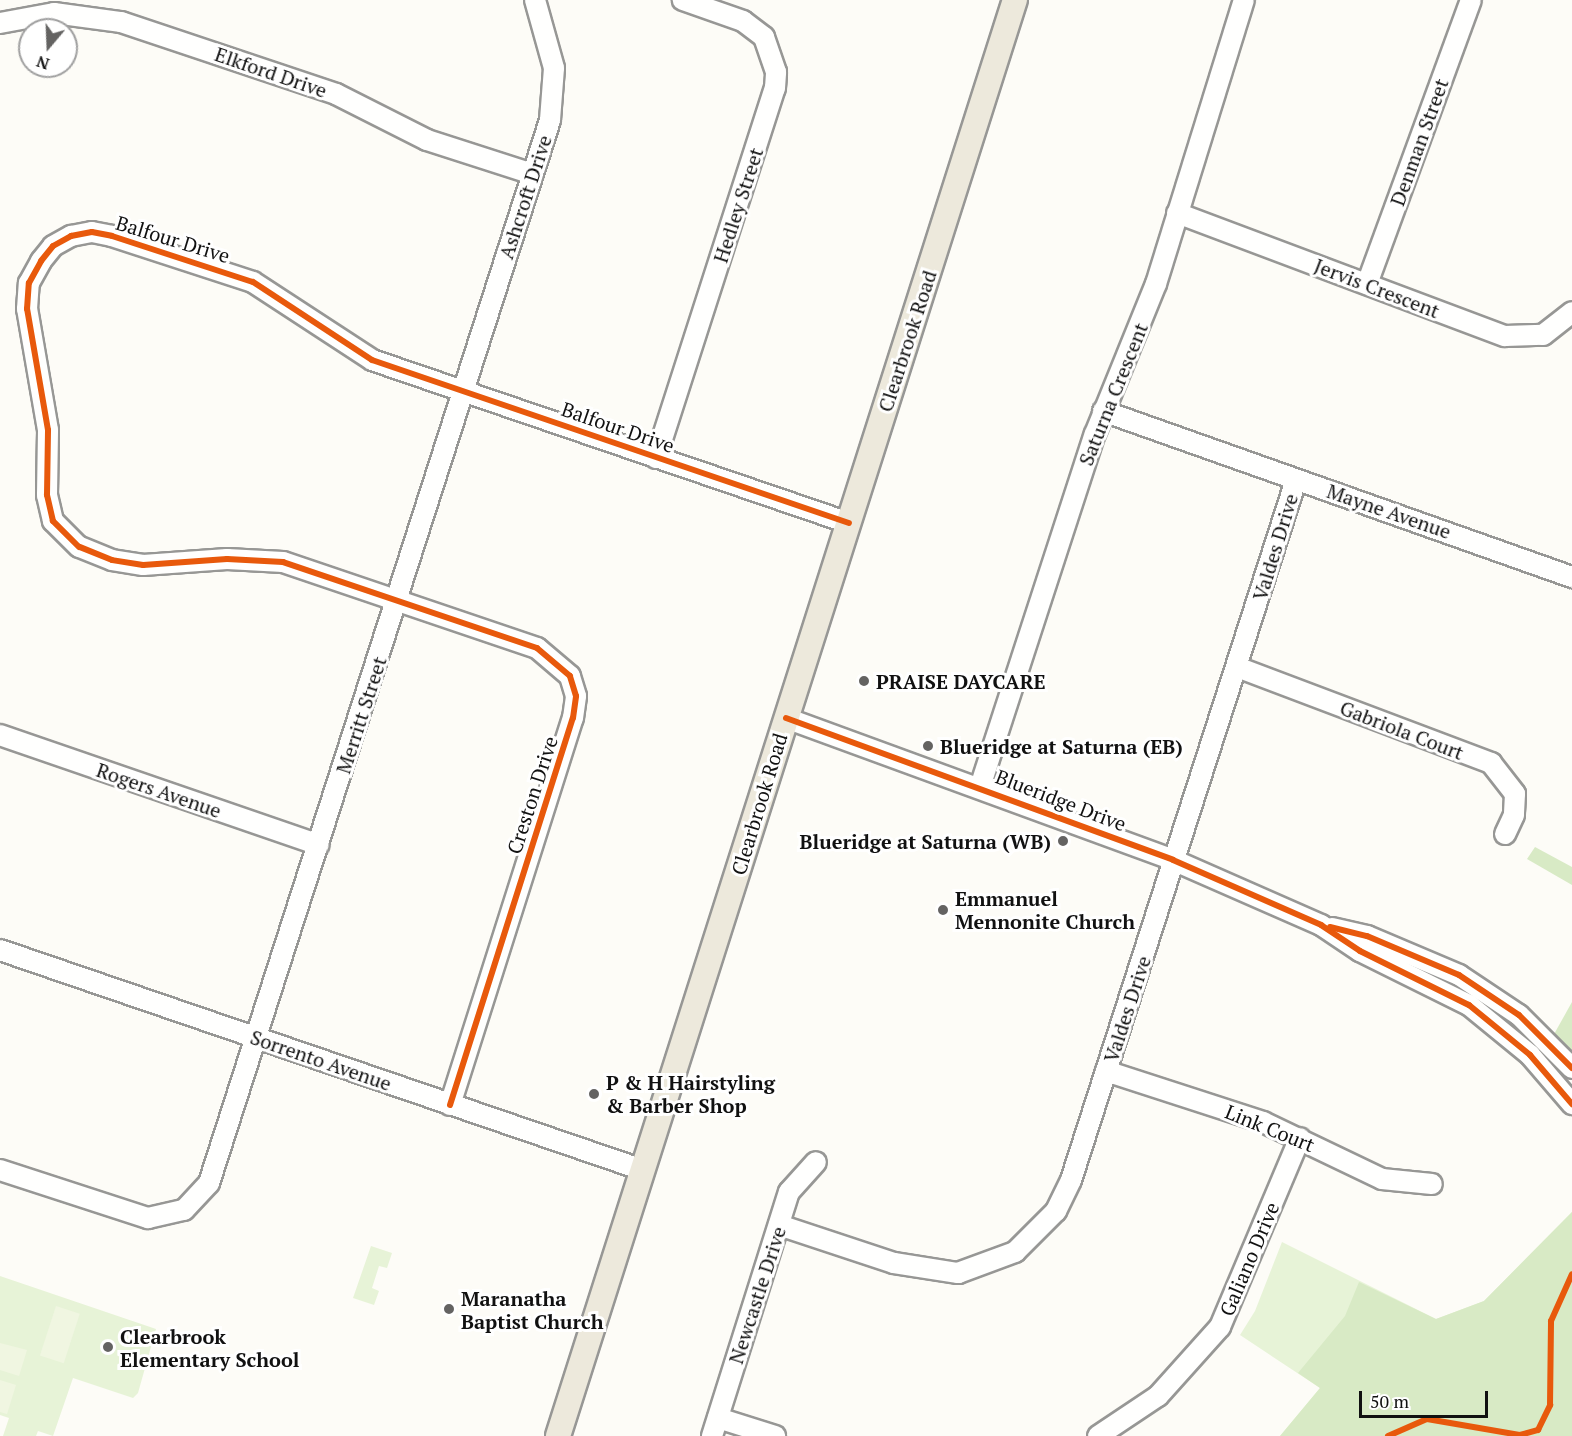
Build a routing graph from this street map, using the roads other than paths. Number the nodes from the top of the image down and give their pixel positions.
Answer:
1 (535, 0) edge
2 (683, 0) edge
3 (1015, 0) edge
4 (1244, 0) edge
5 (1471, 0) edge
6 (0, 23) edge
7 (532, 174) junction
8 (1177, 213) junction
9 (1367, 284) junction
10 (1572, 312) edge
11 (461, 390) junction
12 (1103, 411) junction
13 (656, 458) junction
14 (1296, 480) junction
15 (849, 523) junction
16 (1572, 577) edge
17 (398, 601) junction
18 (1237, 667) junction
19 (786, 718) junction
20 (0, 735) edge
21 (980, 787) junction
22 (1505, 834) dead end
23 (319, 845) junction
24 (1173, 860) junction
25 (1321, 925) junction
26 (0, 950) edge
27 (258, 1038) junction
28 (1572, 1068) edge
29 (1106, 1071) junction
30 (1572, 1104) edge
31 (450, 1105) junction
32 (1300, 1138) junction
33 (816, 1162) dead end
34 (0, 1170) edge
35 (643, 1170) junction
36 (1432, 1184) dead end
37 (779, 1224) junction
38 (715, 1427) edge
39 (558, 1436) edge
40 (775, 1436) edge
41 (1098, 1436) edge

1 - 7 street, Ashcroft Drive
2 - 13 street, Hedley Street
3 - 15 main road, Clearbrook Road
4 - 8 street, Saturna Crescent
5 - 9 street, Denman Street
6 - 7 street, Elkford Drive
7 - 11 street, Ashcroft Drive
8 - 9 street, Jervis Crescent
8 - 12 street, Saturna Crescent
9 - 10 street, Jervis Crescent
11 - 13 street, Balfour Drive
11 - 17 street, Merritt Street
11 - 17 street, Balfour Drive
12 - 14 street, Mayne Avenue
12 - 21 street, Saturna Crescent
13 - 15 street, Balfour Drive
14 - 16 street, Mayne Avenue
14 - 18 street, Valdes Drive
15 - 19 main road, Clearbrook Road
17 - 23 street, Merritt Street
17 - 31 street, Creston Drive
18 - 22 street, Gabriola Court
18 - 24 street, Valdes Drive
19 - 21 street, Blueridge Drive
19 - 35 main road, Clearbrook Road
20 - 23 street, Rogers Avenue
21 - 24 street, Blueridge Drive
23 - 27 street, Merritt Street
24 - 25 street, Blueridge Drive
24 - 29 street, Valdes Drive
25 - 28 street, Blueridge Drive
25 - 30 street, Blueridge Drive
26 - 27 street, Sorrento Avenue
27 - 31 street, Sorrento Avenue
27 - 34 street, Merritt Street
29 - 32 street, Link Court
29 - 37 street, Valdes Drive
31 - 35 street, Sorrento Avenue
32 - 36 street, Link Court
32 - 41 street, Galiano Drive
33 - 37 street, Newcastle Drive
35 - 39 main road, Clearbrook Road
37 - 38 street, Newcastle Drive
38 - 40 street

